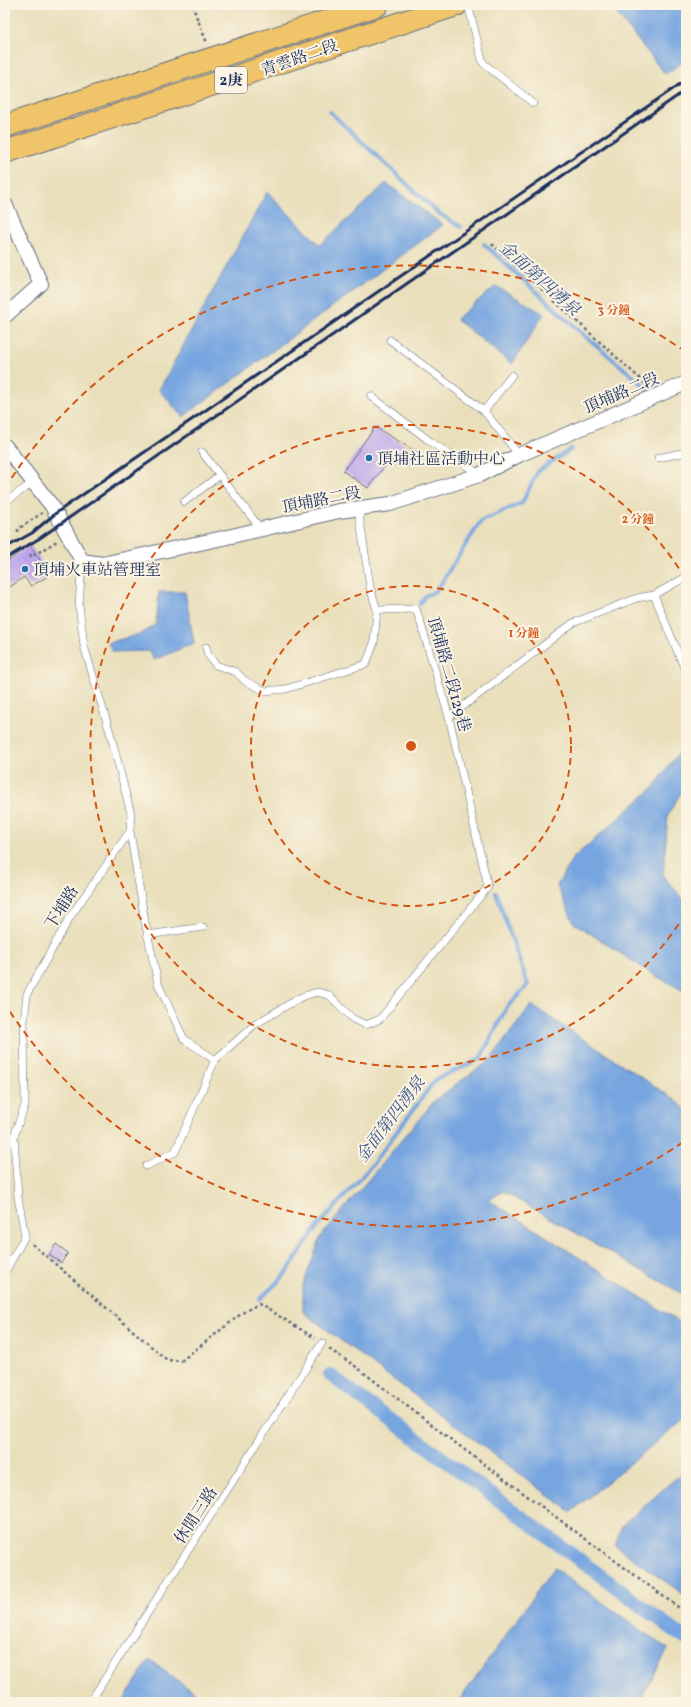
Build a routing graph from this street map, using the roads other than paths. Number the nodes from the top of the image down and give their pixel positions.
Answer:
1 (456, 5) edge
2 (468, 5) edge
3 (365, 16) edge
4 (533, 104) dead end
5 (5, 126) edge
6 (5, 152) edge
7 (5, 204) edge
8 (5, 316) edge
9 (390, 340) dead end
10 (512, 375) dead end
11 (686, 383) edge
12 (371, 396) dead end
13 (484, 411) junction
14 (5, 446) edge
15 (202, 452) dead end
16 (686, 452) edge
17 (519, 455) junction
18 (658, 458) dead end
19 (220, 475) junction
20 (479, 475) junction
21 (34, 482) junction
22 (5, 502) edge
23 (184, 502) dead end
24 (358, 507) junction
25 (260, 528) junction
26 (82, 560) junction
27 (686, 577) edge
28 (654, 595) junction
29 (377, 610) junction
30 (206, 646) dead end
31 (686, 672) edge
32 (449, 717) junction
33 (130, 831) junction
34 (203, 927) dead end
35 (147, 935) junction
36 (215, 1060) junction
37 (146, 1166) dead end
38 (5, 1272) edge
39 (322, 1343) road end
40 (90, 1702) edge

1 - 3 main road, 青雲路二段 / 2庚
2 - 4 lane
3 - 5 main road, 青雲路二段 / 2庚
3 - 6 main road, 青雲路二段 / 2庚
7 - 8 street
9 - 13 lane
10 - 13 lane
11 - 17 street, 頂埔路二段
12 - 20 lane
13 - 17 lane
14 - 21 street
15 - 19 lane
16 - 18 lane
17 - 20 street, 頂埔路二段
19 - 23 lane
19 - 25 lane
20 - 24 street, 頂埔路二段
21 - 22 lane
21 - 26 street
24 - 25 street, 頂埔路二段
24 - 29 lane
25 - 26 street, 頂埔路二段
26 - 33 lane
27 - 28 lane
28 - 31 lane
28 - 32 lane
29 - 30 lane
29 - 32 lane, 頂埔路二段129巷
32 - 36 lane, 頂埔路二段129巷
33 - 35 lane
33 - 38 lane, 下埔路
34 - 35 lane
35 - 36 lane
36 - 37 lane
39 - 40 lane, 休閒三路

